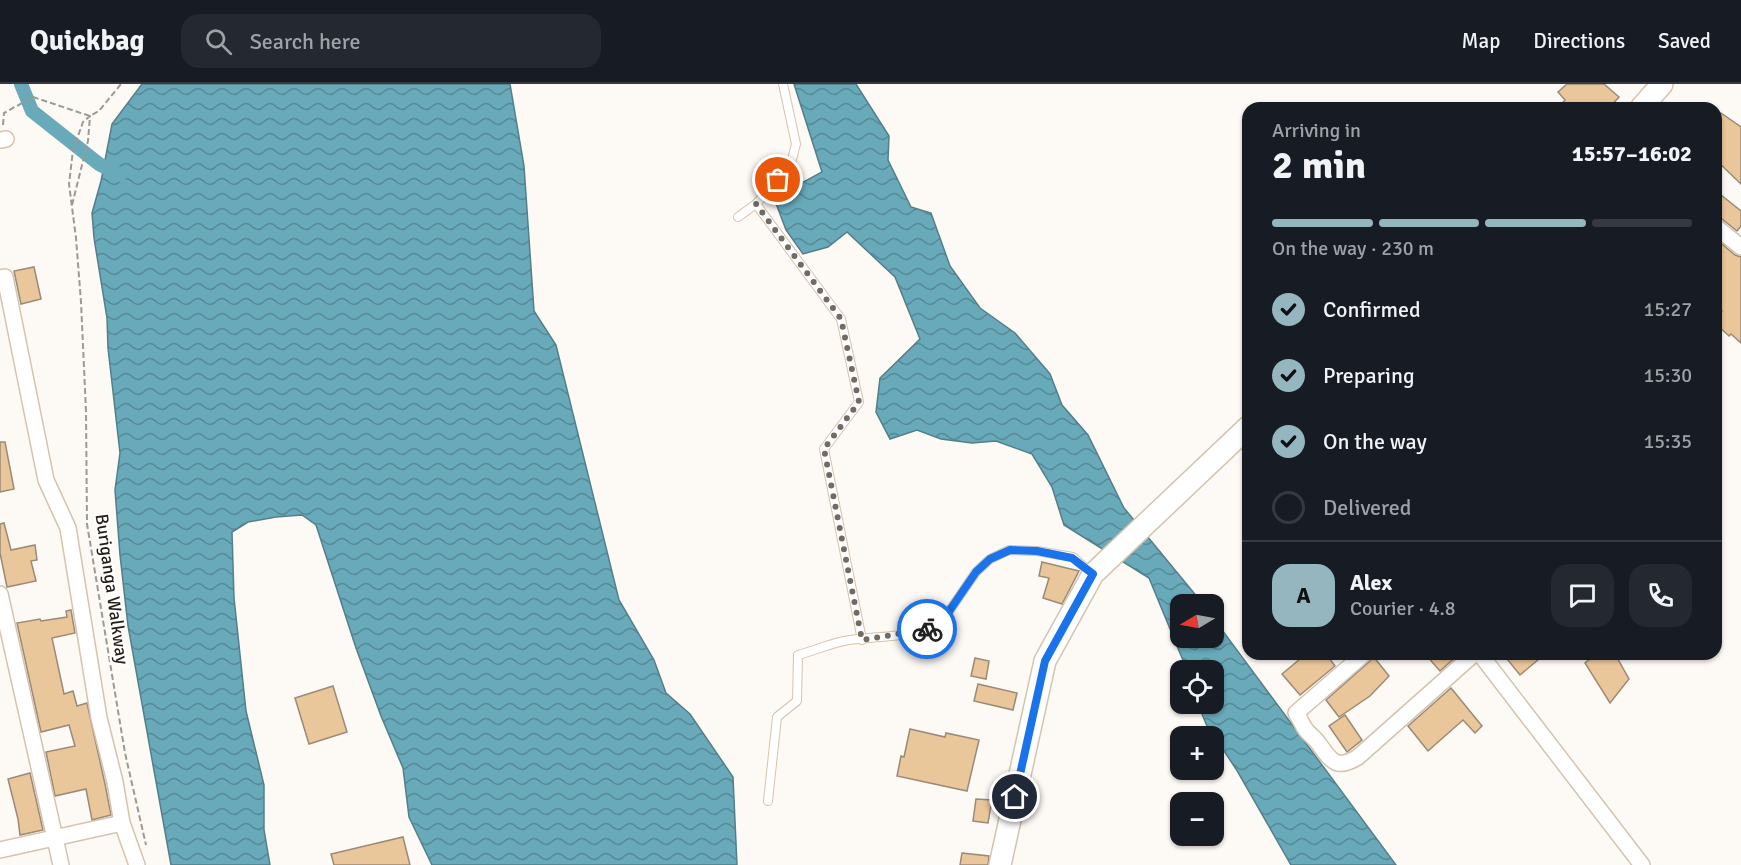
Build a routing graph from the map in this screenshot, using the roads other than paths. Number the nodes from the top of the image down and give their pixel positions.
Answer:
1 (783, 84) edge
2 (1662, 84) edge
3 (1646, 102) edge
4 (756, 204) junction
5 (738, 217) dead end
6 (1722, 232) edge
7 (1741, 247) edge
8 (0, 278) edge
9 (1242, 433) edge
10 (1093, 574) junction
11 (0, 594) edge
12 (862, 640) junction
13 (1357, 660) edge
14 (1467, 660) edge
15 (1485, 660) edge
16 (768, 801) dead end
17 (122, 823) junction
18 (55, 838) junction
19 (0, 850) edge
20 (142, 859) edge
21 (61, 865) edge
22 (1000, 865) edge
23 (1642, 865) edge

1 - 4 lane
2 - 3 street
4 - 5 lane
4 - 12 lane
6 - 7 street
8 - 17 street
9 - 10 street
10 - 12 lane
10 - 22 street
11 - 18 street
12 - 16 lane
13 - 14 street
15 - 23 street
17 - 18 street
17 - 20 street
18 - 19 street
18 - 21 street

